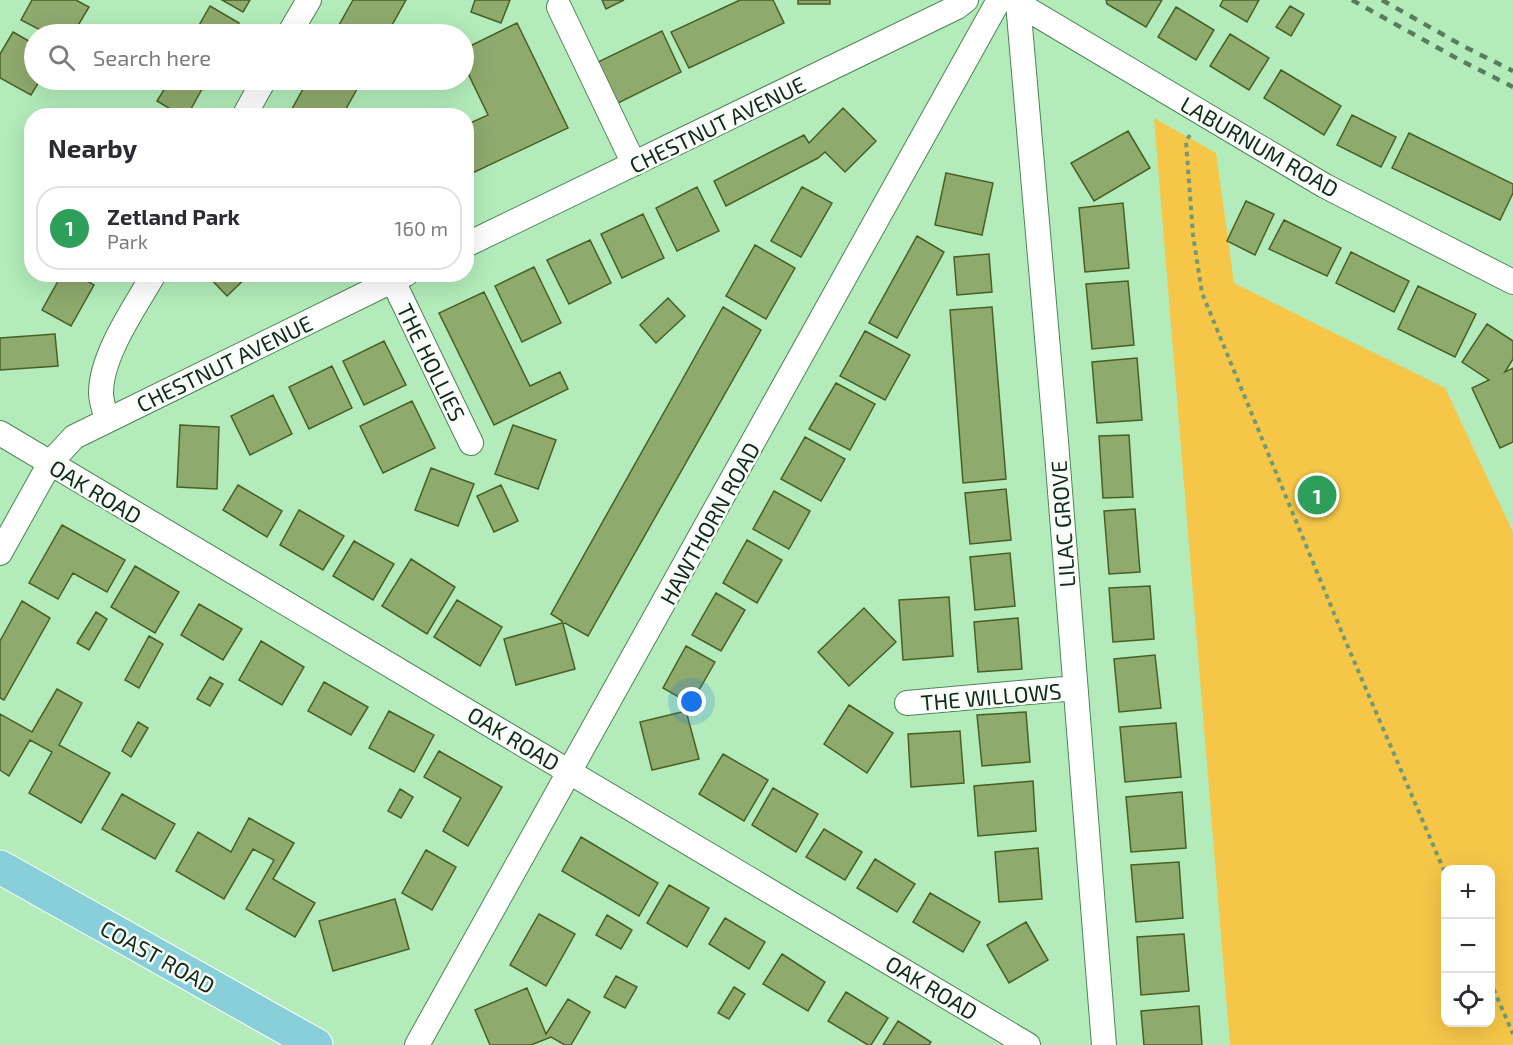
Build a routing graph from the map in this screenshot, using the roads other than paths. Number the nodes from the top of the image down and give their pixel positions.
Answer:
1 (309, 0) edge
2 (966, 0) edge
3 (1010, 1) edge
4 (559, 7) dead end
5 (295, 24) edge
6 (258, 90) edge
7 (248, 108) edge
8 (634, 164) junction
9 (474, 241) edge
10 (149, 282) edge
11 (392, 282) edge
12 (402, 282) edge
13 (1513, 282) edge
14 (107, 420) junction
15 (0, 433) edge
16 (471, 443) dead end
17 (50, 463) junction
18 (0, 553) edge
19 (1075, 688) junction
20 (907, 703) dead end
21 (570, 771) junction
22 (0, 867) edge
23 (316, 1045) edge
24 (417, 1045) edge
25 (1028, 1045) edge
26 (1104, 1045) edge

1 - 5 street
2 - 8 street, CHESTNUT AVENUE
3 - 13 street, LABURNUM ROAD
3 - 19 street, LILAC GROVE
3 - 21 street, HAWTHORN ROAD
4 - 8 street
6 - 7 street
8 - 9 street, CHESTNUT AVENUE
10 - 14 street
11 - 14 street, CHESTNUT AVENUE
12 - 16 street, THE HOLLIES
14 - 17 street, CHESTNUT AVENUE
15 - 17 street, OAK ROAD
17 - 18 street, CHESTNUT AVENUE
17 - 21 street, OAK ROAD
19 - 20 street, THE WILLOWS
19 - 26 street, LILAC GROVE
21 - 24 street, HAWTHORN ROAD
21 - 25 street, OAK ROAD
22 - 23 main road, COAST ROAD

